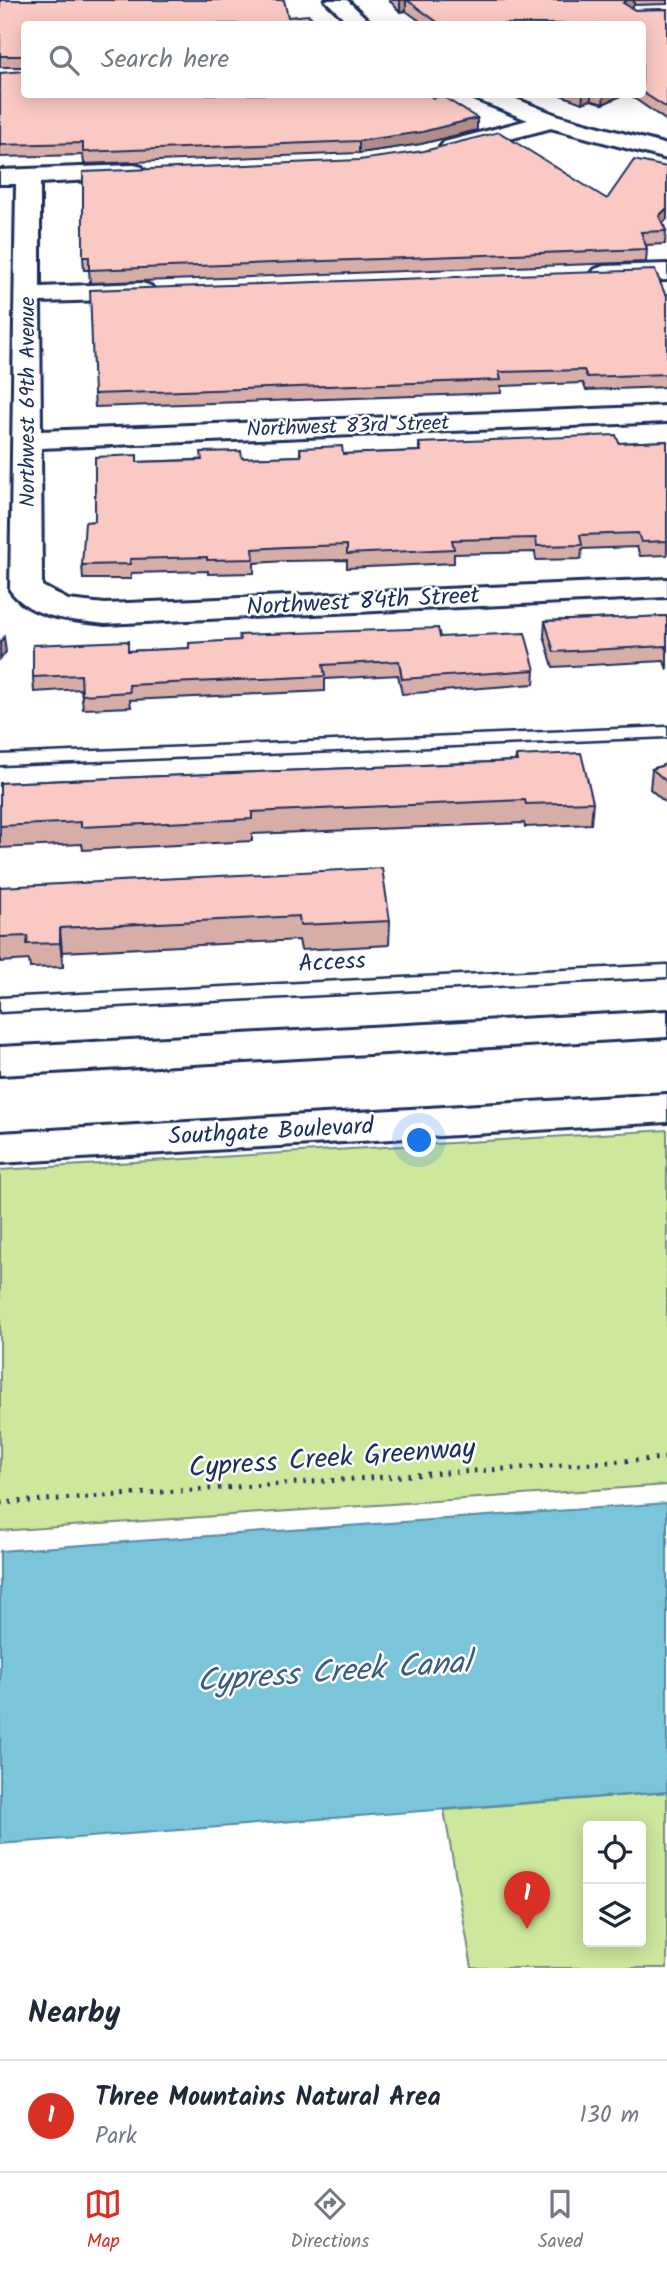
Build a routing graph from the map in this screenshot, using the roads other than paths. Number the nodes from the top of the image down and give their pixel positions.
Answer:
1 (335, 0) edge
2 (359, 21) edge
3 (493, 98) edge
4 (551, 121) junction
5 (435, 151) edge
6 (667, 152) edge
7 (152, 171) edge
8 (28, 176) junction
9 (0, 177) edge
10 (667, 272) edge
11 (584, 275) edge
12 (167, 290) edge
13 (28, 295) junction
14 (667, 414) edge
15 (29, 440) junction
16 (667, 588) edge
17 (60, 609) joint
18 (667, 732) edge
19 (0, 760) edge
20 (667, 971) edge
21 (0, 1004) edge
22 (667, 1024) edge
23 (0, 1061) edge
24 (667, 1108) edge
25 (0, 1148) edge

1 - 2 street
3 - 4 street
4 - 5 street
4 - 6 street
7 - 8 street
8 - 9 street
8 - 13 street, Northwest 69th Avenue
10 - 11 street
12 - 13 street
13 - 15 street, Northwest 69th Avenue
14 - 15 street, Northwest 83rd Street
15 - 17 street, Northwest 69th Avenue
16 - 17 street, Northwest 84th Street
18 - 19 lane
20 - 21 lane, Access
22 - 23 street
24 - 25 street, Southgate Boulevard

